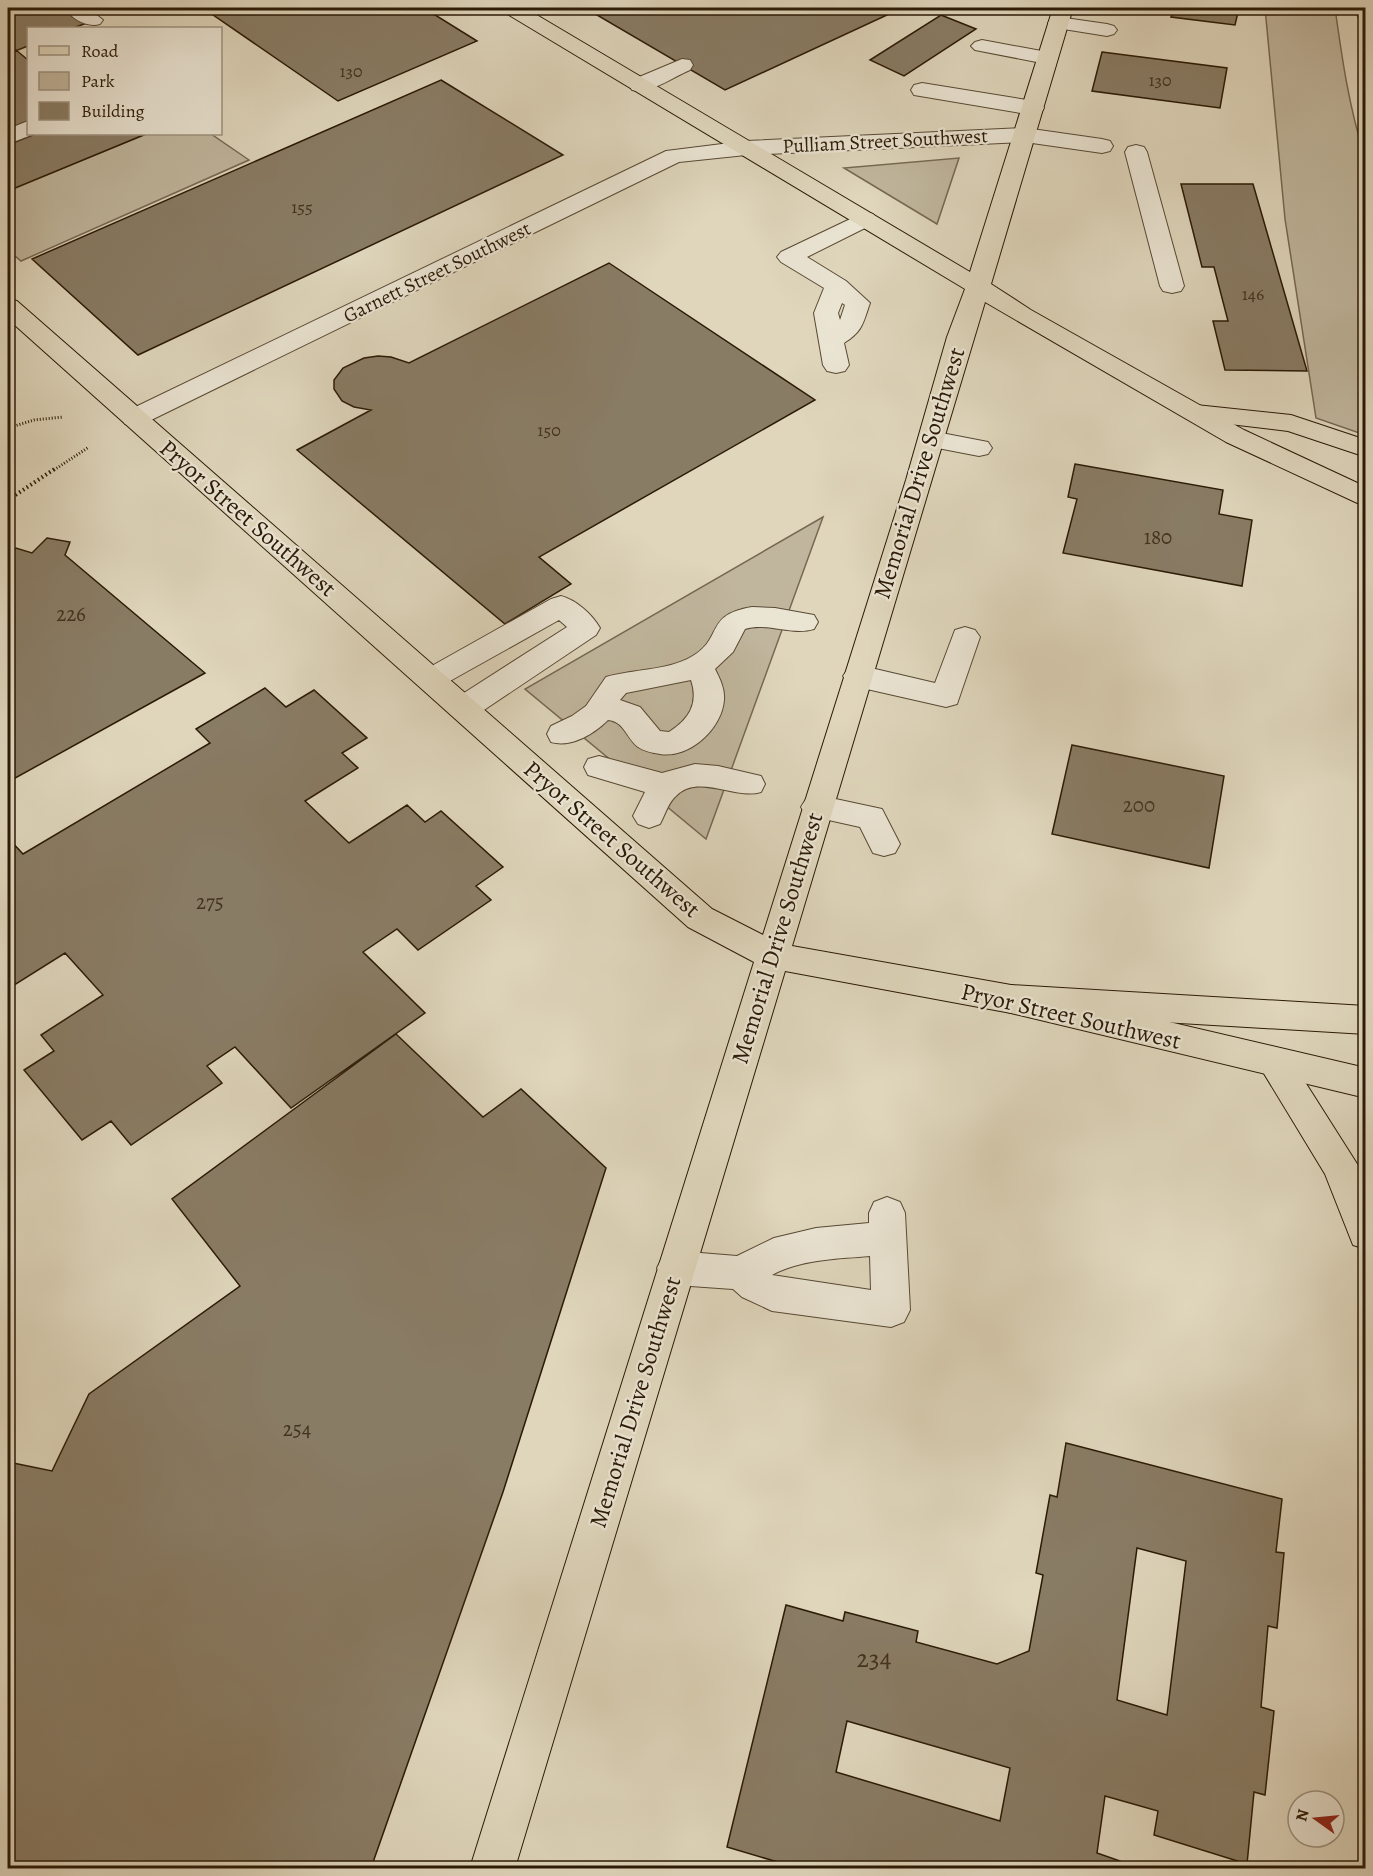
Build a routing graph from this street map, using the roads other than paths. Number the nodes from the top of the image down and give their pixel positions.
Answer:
1 (75, 8) edge
2 (511, 8) edge
3 (1364, 8) edge
4 (1365, 14) edge
5 (1060, 15) edge
6 (93, 20) dead end
7 (1107, 30) dead end
8 (982, 46) dead end
9 (1047, 58) junction
10 (682, 65) dead end
11 (640, 85) junction
12 (922, 90) dead end
13 (1032, 108) junction
14 (27, 128) edge
15 (1025, 135) junction
16 (8, 137) edge
17 (1102, 146) dead end
18 (746, 148) junction
19 (1136, 152) dead end
20 (865, 219) junction
21 (978, 286) junction
22 (1172, 286) dead end
23 (8, 306) edge
24 (836, 365) dead end
25 (1196, 413) junction
26 (134, 418) junction
27 (931, 440) junction
28 (979, 448) dead end
29 (1365, 449) edge
30 (1365, 498) edge
31 (804, 622) dead end
32 (965, 638) dead end
33 (697, 666) junction
34 (858, 676) junction
35 (431, 680) junction
36 (464, 708) junction
37 (601, 708) junction
38 (562, 734) dead end
39 (674, 744) junction
40 (599, 767) dead end
41 (676, 781) junction
42 (750, 784) dead end
43 (817, 807) junction
44 (649, 816) dead end
45 (884, 844) dead end
46 (771, 955) junction
47 (1011, 999) junction
48 (1365, 1020) edge
49 (1274, 1062) junction
50 (1365, 1083) edge
51 (1365, 1233) edge
52 (676, 1268) junction
53 (741, 1273) junction
54 (492, 1869) edge

1 - 6 street
2 - 11 main road
3 - 4 main road
5 - 7 street
5 - 9 main road, Memorial Drive Southwest
8 - 9 street
9 - 13 main road, Memorial Drive Southwest
10 - 11 street
11 - 18 main road
12 - 13 street
13 - 15 main road, Memorial Drive Southwest
14 - 16 street
15 - 17 street, Pulliam Street Southwest
15 - 18 street, Pulliam Street Southwest
15 - 21 main road, Memorial Drive Southwest
18 - 20 main road
18 - 26 street, Garnett Street Southwest
19 - 22 street
20 - 21 main road
20 - 24 street
21 - 25 main road
21 - 27 main road, Memorial Drive Southwest
23 - 26 main road, Pryor Street Southwest
25 - 29 main road
25 - 30 main road
26 - 35 main road, Pryor Street Southwest
27 - 28 street
27 - 34 main road, Memorial Drive Southwest
31 - 33 street
32 - 34 street
33 - 37 street
33 - 39 street
34 - 43 main road, Memorial Drive Southwest
35 - 36 main road, Pryor Street Southwest
35 - 36 street
36 - 46 main road, Pryor Street Southwest
37 - 38 street
37 - 39 street
39 - 41 street
40 - 41 street
41 - 42 street
41 - 44 street
43 - 45 street
43 - 46 main road, Memorial Drive Southwest
46 - 47 main road, Pryor Street Southwest
46 - 52 main road, Memorial Drive Southwest
47 - 48 main road
47 - 49 main road, Pryor Street Southwest
49 - 50 main road, Pryor Street Southwest
49 - 51 main road
52 - 53 street
52 - 54 main road, Memorial Drive Southwest
53 - 53 street

